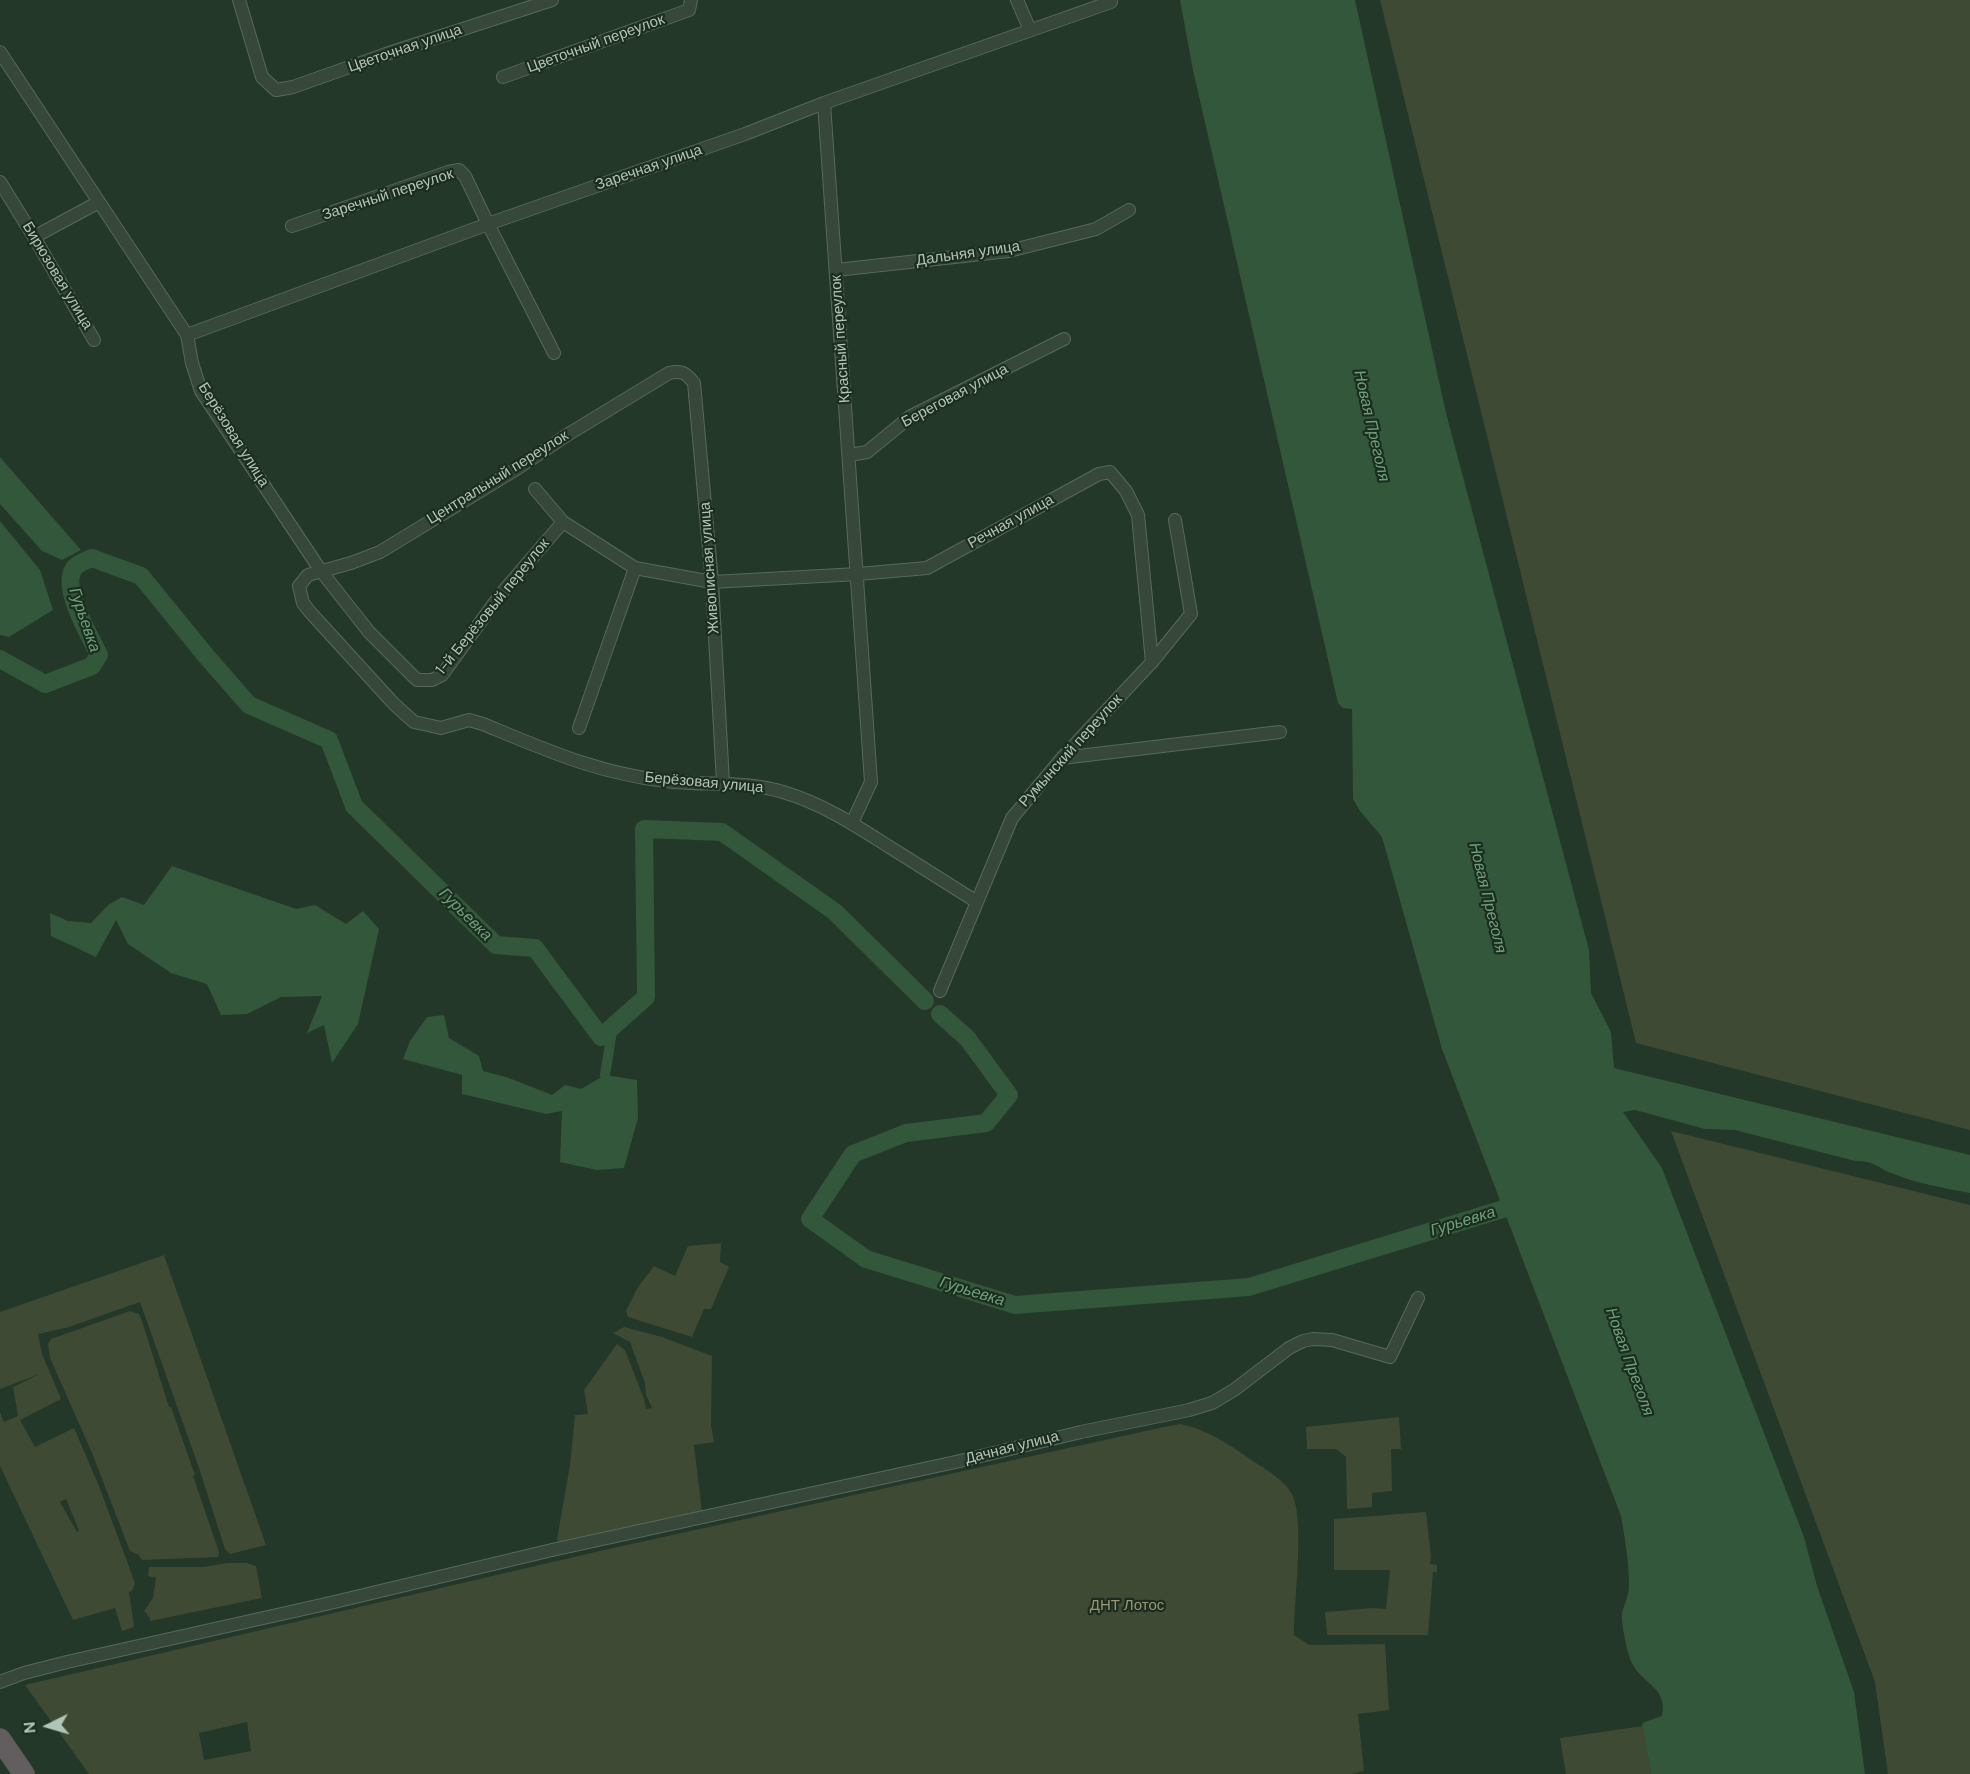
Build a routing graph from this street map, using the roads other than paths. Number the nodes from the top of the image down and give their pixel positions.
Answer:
1 (239, 0) edge
2 (552, 0) edge
3 (1017, 0) edge
4 (1111, 2) dead end
5 (690, 5) edge
6 (1030, 30) junction
7 (0, 52) edge
8 (503, 77) dead end
9 (824, 103) junction
10 (0, 182) edge
11 (99, 202) junction
12 (1129, 210) dead end
13 (488, 224) junction
14 (292, 226) dead end
15 (34, 237) junction
16 (836, 270) junction
17 (187, 335) junction
18 (1064, 339) dead end
19 (94, 340) dead end
20 (554, 353) dead end
21 (669, 372) joint
22 (849, 455) junction
23 (535, 489) dead end
24 (1175, 520) dead end
25 (563, 522) junction
26 (635, 568) junction
27 (321, 571) junction
28 (858, 574) junction
29 (712, 582) junction
30 (1152, 662) junction
31 (417, 680) joint
32 (579, 728) dead end
33 (1280, 732) dead end
34 (1062, 758) junction
35 (723, 783) junction
36 (852, 823) junction
37 (977, 902) junction
38 (940, 991) dead end
39 (1418, 1298) dead end
40 (0, 1682) edge
41 (0, 1740) edge
42 (24, 1774) edge

1 - 2 street, Цветочная улица
3 - 6 street
4 - 6 street, Заречная улица
5 - 8 street, Цветочный переулок
6 - 9 street, Заречная улица
7 - 11 street, Берёзовая улица
9 - 13 street, Заречная улица
9 - 16 street, Красный переулок
10 - 15 street, Бирюзовая улица
11 - 15 street
11 - 17 street, Берёзовая улица
12 - 16 street, Дальняя улица
13 - 14 street, Заречный переулок
13 - 17 street, Заречная улица
13 - 20 street
15 - 19 street, Бирюзовая улица
16 - 22 street, Красный переулок
17 - 27 street, Берёзовая улица
18 - 22 street, Береговая улица
21 - 27 street, Центральный переулок
21 - 29 street, Живописная улица
22 - 28 street, Красный переулок
23 - 25 street, Центральный переулок
24 - 30 street, Румынский переулок
25 - 26 street, Центральный переулок
25 - 31 street, 1-й Берёзовый переулок
26 - 29 street, Центральный переулок
26 - 32 street
27 - 31 street, Берёзовая улица
27 - 35 street, Берёзовая улица
28 - 29 street, Речная улица
28 - 30 street, Речная улица
28 - 36 street, Красный переулок
29 - 35 street, Живописная улица
30 - 34 street, Румынский переулок
33 - 34 street
34 - 37 street, Румынский переулок
35 - 36 street, Берёзовая улица
36 - 37 street, Берёзовая улица
37 - 38 street, Румынский переулок
39 - 40 street, Дачная улица
41 - 42 highway

